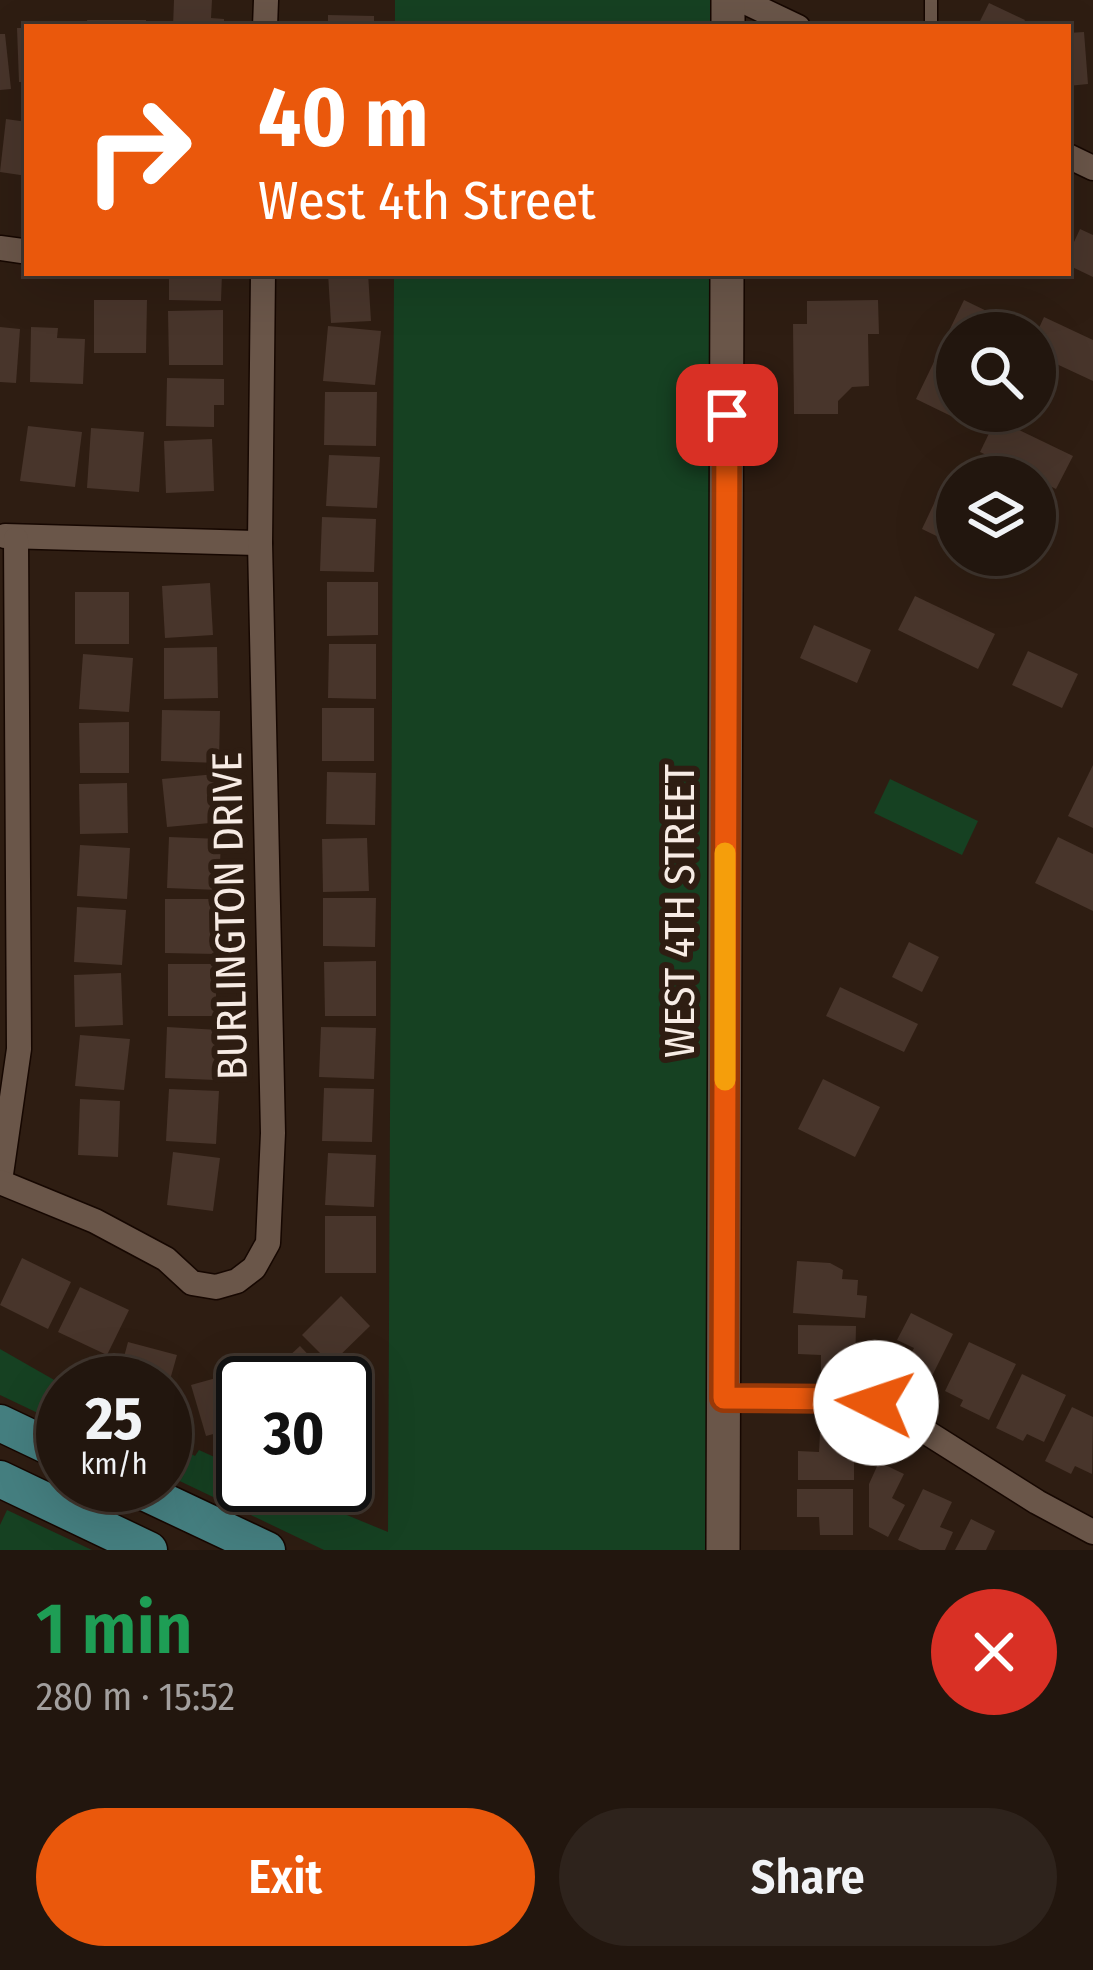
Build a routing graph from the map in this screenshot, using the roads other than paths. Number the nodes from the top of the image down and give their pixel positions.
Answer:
1 (741, 0) edge
2 (792, 24) edge
3 (263, 276) edge
4 (727, 276) edge
5 (8, 537) edge
6 (260, 543) junction
7 (0, 1181) edge
8 (724, 1398) junction
9 (0, 1423) edge
10 (36, 1440) edge
11 (0, 1479) edge
12 (186, 1512) edge
13 (1093, 1532) edge
14 (148, 1550) edge
15 (267, 1550) edge
16 (723, 1550) edge

1 - 2 street
3 - 6 street, BURLINGTON DRIVE
4 - 8 street, WEST 4TH STREET
5 - 6 street
5 - 7 street
6 - 7 street, BURLINGTON DRIVE
8 - 13 street
8 - 16 street, WEST 4TH STREET
9 - 10 main road
11 - 14 main road
12 - 15 main road

